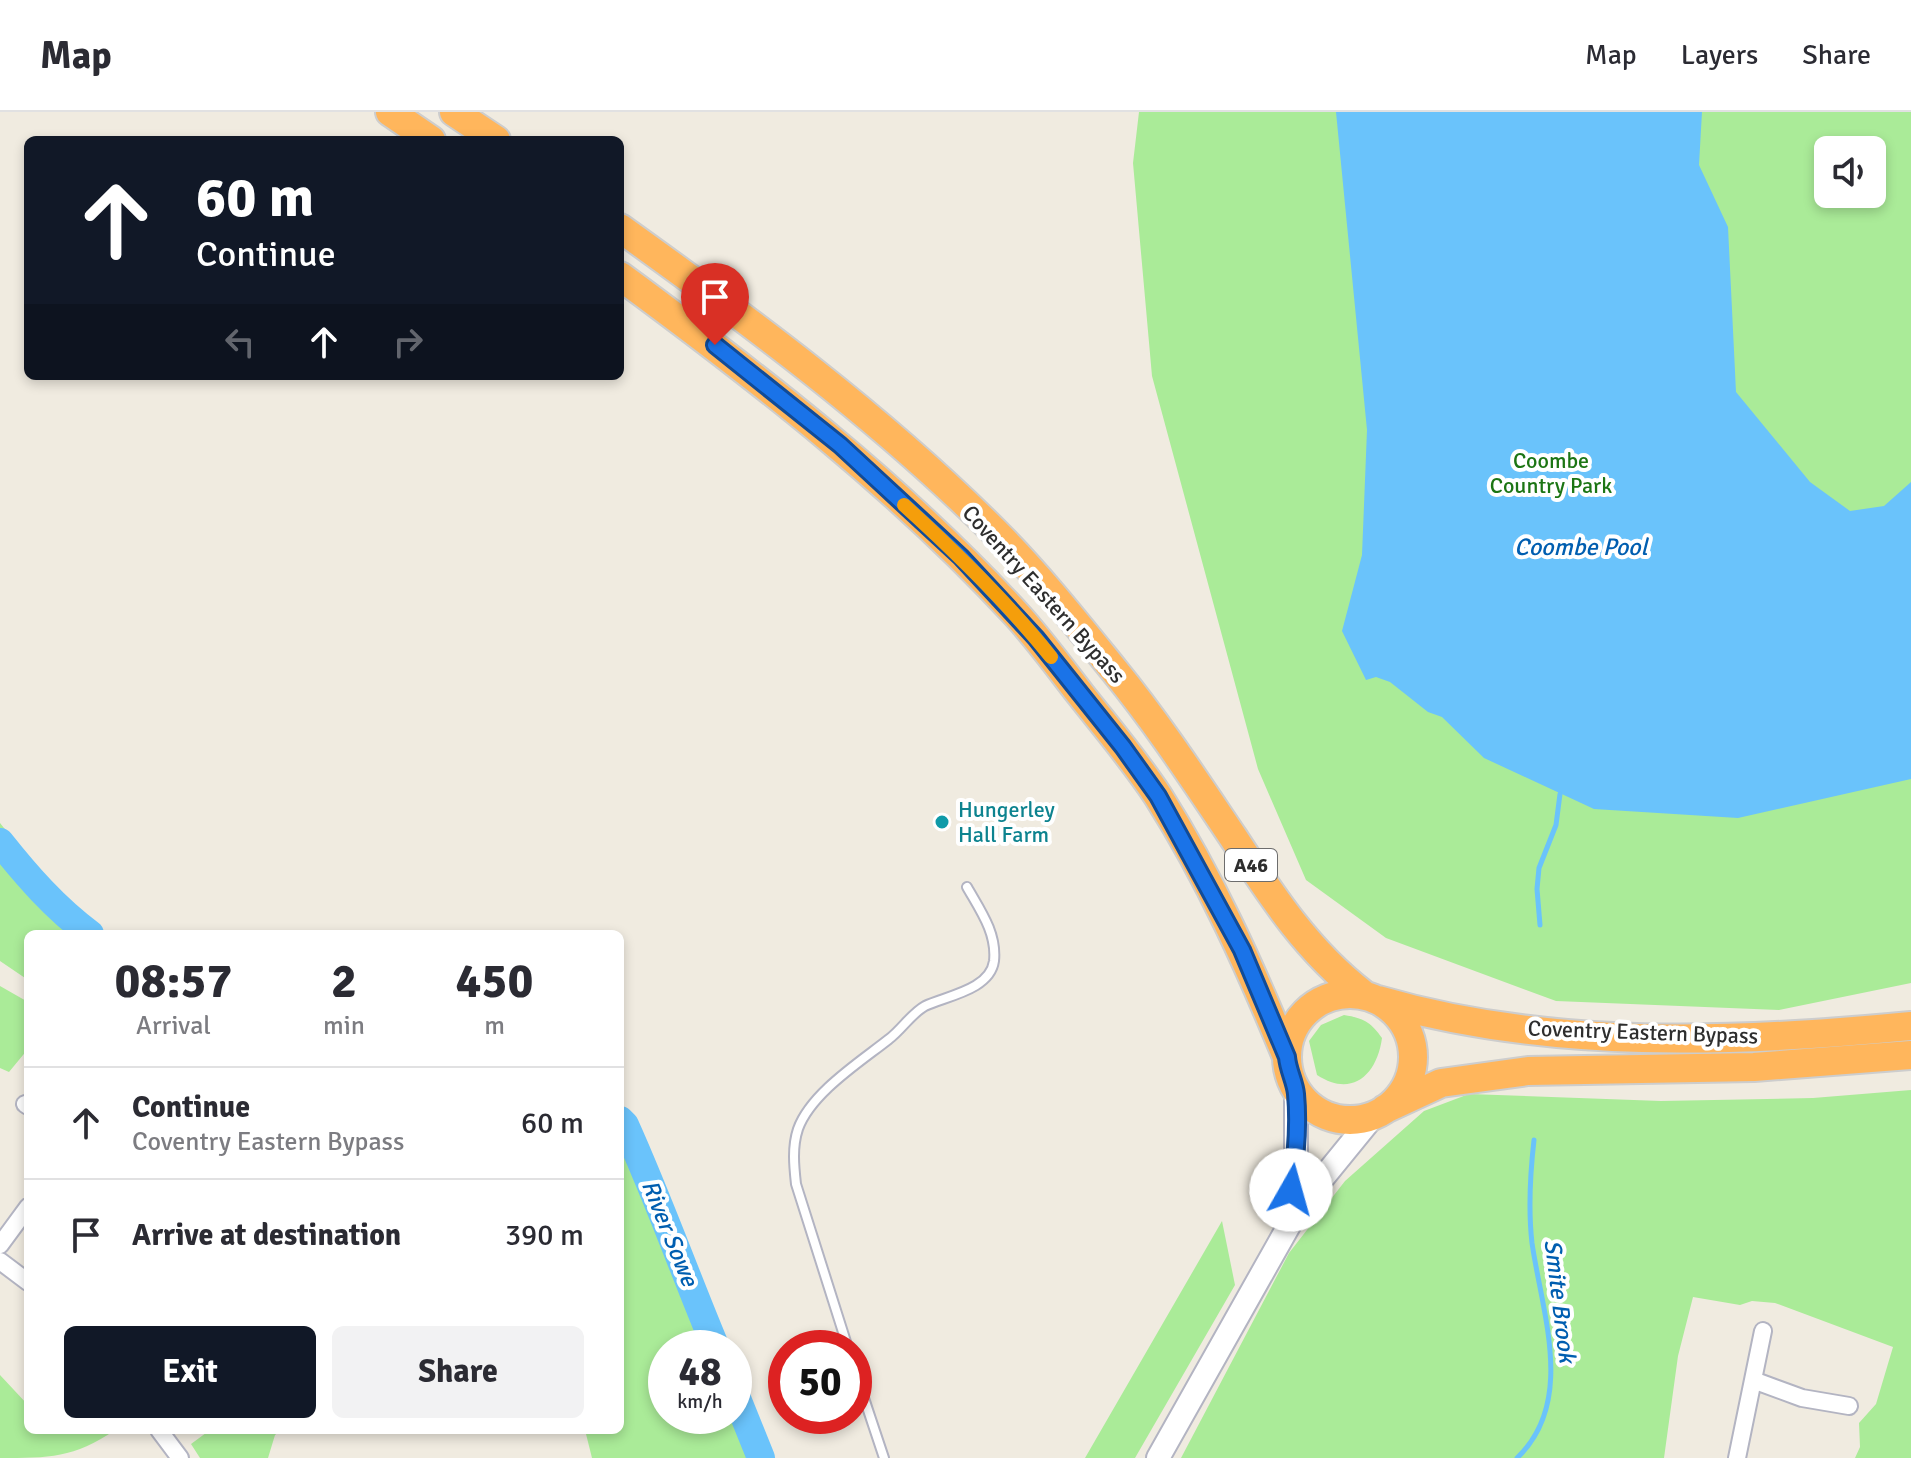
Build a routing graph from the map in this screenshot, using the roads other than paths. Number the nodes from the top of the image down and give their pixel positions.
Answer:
1 (390, 112) edge
2 (454, 112) edge
3 (425, 136) edge
4 (490, 136) edge
5 (624, 231) edge
6 (624, 279) edge
7 (967, 887) dead end
8 (1370, 997) junction
9 (1911, 1026) edge
10 (1911, 1055) edge
11 (1287, 1057) junction
12 (1296, 1089) junction
13 (1380, 1112) junction
14 (24, 1212) edge
15 (1276, 1244) junction
16 (0, 1245) edge
17 (0, 1261) edge
18 (24, 1279) edge
19 (842, 1330) edge
20 (1763, 1331) dead end
21 (1753, 1380) junction
22 (1849, 1406) dead end
23 (872, 1422) edge
24 (162, 1434) edge
25 (180, 1458) edge
26 (884, 1458) edge
27 (1158, 1458) edge
28 (1737, 1458) edge

1 - 3 highway
2 - 4 highway
5 - 8 highway, Coventry Eastern Bypass / A46
6 - 11 highway, Coventry Eastern Bypass / A46
7 - 19 lane
8 - 9 highway, Coventry Eastern Bypass / A46
8 - 11 highway
8 - 13 highway
10 - 13 highway, Coventry Eastern Bypass
11 - 12 highway
12 - 13 highway
12 - 15 main road
13 - 15 main road
14 - 16 street
15 - 27 main road
17 - 18 street
20 - 21 street
21 - 22 street
21 - 28 street
23 - 26 lane
24 - 25 street

